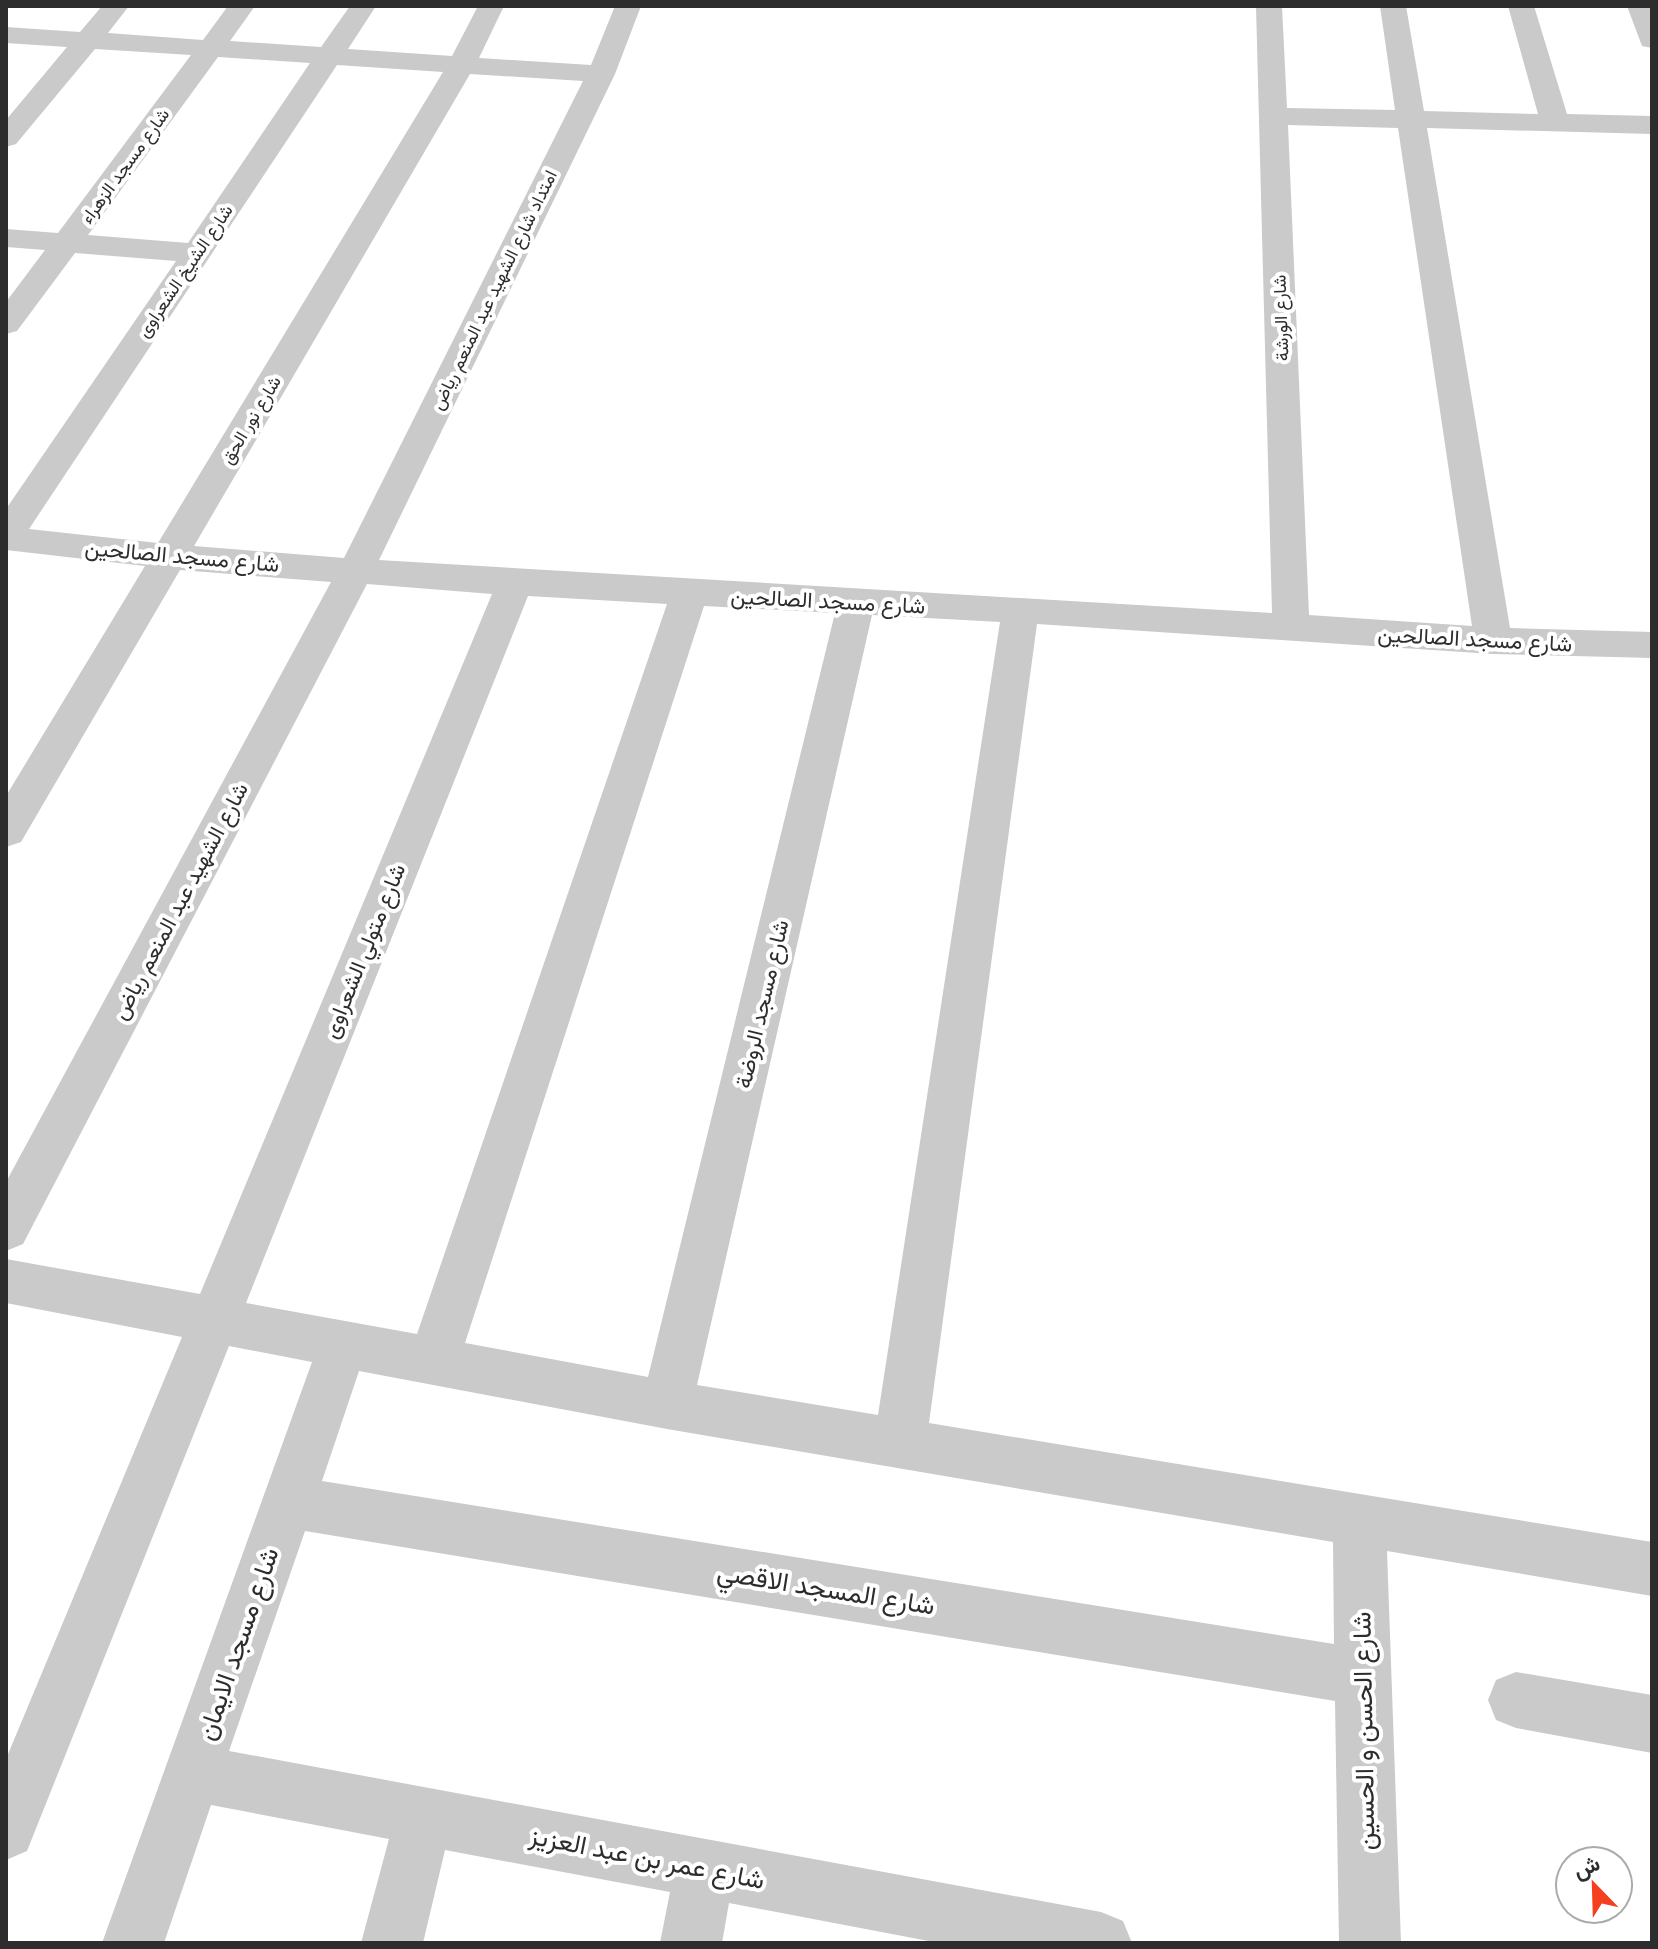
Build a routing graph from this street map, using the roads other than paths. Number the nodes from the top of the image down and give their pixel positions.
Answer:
1 (116, 6) edge
2 (242, 6) edge
3 (363, 6) edge
4 (491, 6) edge
5 (628, 6) edge
6 (1269, 6) edge
7 (1393, 6) edge
8 (1521, 6) edge
9 (1640, 6) edge
10 (6, 35) edge
11 (89, 40) junction
12 (1652, 40) edge
13 (213, 47) junction
14 (331, 55) junction
15 (462, 64) junction
16 (601, 74) junction
17 (1275, 116) junction
18 (1408, 122) junction
19 (1555, 124) junction
20 (1652, 125) edge
21 (6, 138) edge
22 (6, 238) edge
23 (68, 243) junction
24 (197, 253) junction
25 (6, 324) edge
26 (6, 537) edge
27 (170, 557) junction
28 (355, 572) junction
29 (515, 583) junction
30 (690, 592) junction
31 (856, 603) junction
32 (1020, 612) junction
33 (1291, 629) junction
34 (1493, 641) junction
35 (1652, 645) edge
36 (6, 831) edge
37 (6, 1229) edge
38 (6, 1281) edge
39 (212, 1319) junction
40 (343, 1345) junction
41 (433, 1362) junction
42 (667, 1405) junction
43 (900, 1443) junction
44 (288, 1502) junction
45 (1359, 1519) junction
46 (1652, 1569) edge
47 (1363, 1677) junction
48 (1516, 1700) dead end
49 (1652, 1724) edge
50 (193, 1773) junction
51 (424, 1817) junction
52 (6, 1830) edge
53 (705, 1869) junction
54 (133, 1943) edge
55 (392, 1943) edge
56 (691, 1943) edge
57 (1101, 1943) edge
58 (1370, 1943) edge

1 - 11 street
2 - 13 street, شارع مسجد الزهراء
3 - 14 street, شارع الشيخ الشعراوى
4 - 15 street, شارع نور الحق
5 - 16 street, امتداد شارع الشهيد عبد المنعم رياض
6 - 17 street, شارع الورشة
7 - 18 street
8 - 19 street
9 - 12 street
10 - 11 street
11 - 13 street
11 - 21 street
13 - 14 street
13 - 23 street, شارع مسجد الزهراء
14 - 15 street
14 - 24 street, شارع الشيخ الشعراوى
15 - 16 street
15 - 27 street, شارع نور الحق
16 - 28 street, امتداد شارع الشهيد عبد المنعم رياض
17 - 18 street
17 - 33 street, شارع الورشة
18 - 19 street
18 - 34 street
19 - 20 street
22 - 23 street
23 - 24 street
23 - 25 street, شارع مسجد الزهراء
24 - 26 street, شارع الشيخ الشعراوى
26 - 27 street, شارع مسجد الصالحين
27 - 28 street, شارع مسجد الصالحين
27 - 36 street, شارع نور الحق
28 - 29 street, شارع مسجد الصالحين
28 - 37 street, شارع الشهيد عبد المنعم رياض
29 - 30 street, شارع مسجد الصالحين
29 - 39 street, شارع متولي الشعراوى
30 - 31 street, شارع مسجد الصالحين
30 - 41 street
31 - 32 street, شارع مسجد الصالحين
31 - 42 street, شارع مسجد الروضة
32 - 33 street, شارع مسجد الصالحين
32 - 43 street
33 - 34 street, شارع مسجد الصالحين
34 - 35 street, شارع مسجد الصالحين
38 - 39 street
39 - 40 street
39 - 52 street, شارع متولي الشعراوى
40 - 41 street
40 - 44 street, شارع مسجد الايمان
41 - 42 street
42 - 43 street
43 - 45 street
44 - 47 street, شارع المسجد الاقصي
44 - 50 street, شارع مسجد الايمان
45 - 46 street
45 - 47 street, شارع الحسن و الحسين
47 - 58 street, شارع الحسن و الحسين
48 - 49 street
50 - 51 street, شارع عمر بن عبد العزيز
50 - 54 street, شارع مسجد الايمان
51 - 53 street, شارع عمر بن عبد العزيز
51 - 55 street
53 - 56 street
53 - 57 street, شارع عمر بن عبد العزيز

